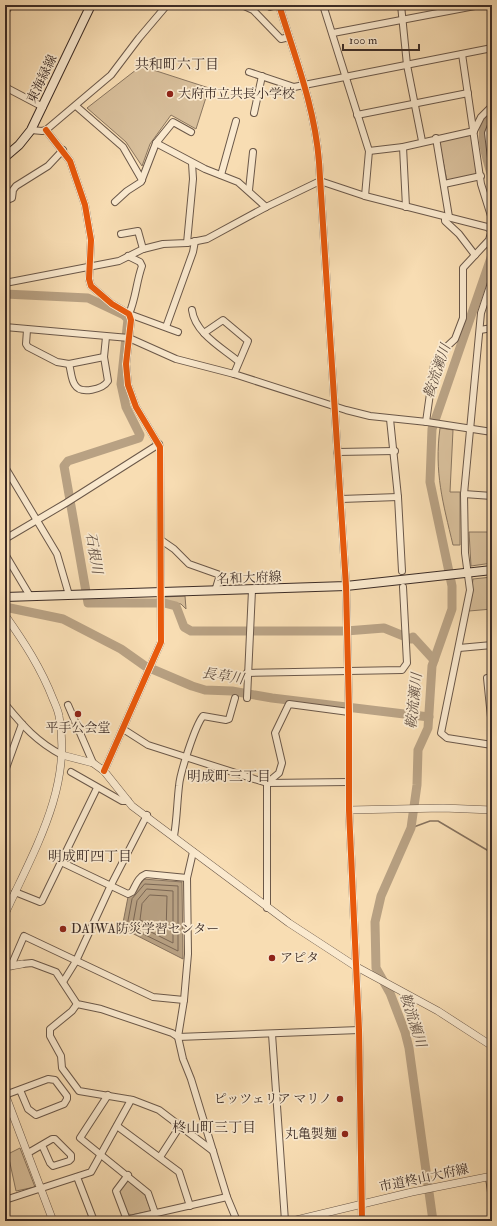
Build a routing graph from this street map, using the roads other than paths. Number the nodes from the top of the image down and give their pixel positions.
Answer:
1 (10, 5) edge
2 (91, 5) edge
3 (167, 5) edge
4 (242, 5) edge
5 (268, 5) edge
6 (278, 5) edge
7 (323, 5) edge
8 (401, 5) edge
9 (480, 5) edge
10 (5, 13) edge
11 (402, 21) junction
12 (333, 34) junction
13 (290, 37) junction
14 (492, 48) edge
15 (462, 54) junction
16 (407, 65) junction
17 (249, 72) dead end
18 (262, 76) junction
19 (346, 78) junction
20 (304, 86) junction
21 (5, 88) edge
22 (468, 93) junction
23 (414, 103) junction
24 (76, 106) junction
25 (492, 106) edge
26 (43, 107) junction
27 (254, 113) dead end
28 (357, 115) junction
29 (236, 121) dead end
30 (492, 123) edge
31 (31, 130) junction
32 (46, 130) junction
33 (474, 131) junction
34 (191, 132) dead end
35 (436, 138) junction
36 (422, 142) junction
37 (156, 143) junction
38 (403, 146) junction
39 (63, 150) junction
40 (369, 151) junction
41 (252, 152) dead end
42 (6, 155) edge
43 (192, 163) junction
44 (492, 166) edge
45 (220, 175) junction
46 (481, 176) junction
47 (142, 180) junction
48 (320, 181) junction
49 (444, 184) junction
50 (249, 190) junction
51 (365, 196) junction
52 (5, 201) edge
53 (114, 202) dead end
54 (266, 207) junction
55 (406, 208) junction
56 (447, 217) junction
57 (492, 219) edge
58 (492, 231) edge
59 (121, 234) dead end
60 (195, 241) junction
61 (187, 243) junction
62 (143, 249) junction
63 (475, 255) junction
64 (128, 256) junction
65 (90, 268) junction
66 (492, 280) edge
67 (5, 283) edge
68 (192, 310) dead end
69 (129, 314) junction
70 (5, 327) edge
71 (166, 327) junction
72 (492, 328) edge
73 (27, 330) junction
74 (480, 330) junction
75 (178, 332) dead end
76 (204, 333) junction
77 (106, 337) junction
78 (126, 338) junction
79 (104, 357) junction
80 (238, 361) junction
81 (69, 364) junction
82 (234, 374) junction
83 (334, 405) junction
84 (390, 419) junction
85 (426, 422) junction
86 (471, 428) junction
87 (492, 432) edge
88 (159, 444) junction
89 (395, 451) junction
90 (337, 452) junction
91 (5, 467) edge
92 (464, 494) junction
93 (492, 496) edge
94 (398, 497) junction
95 (341, 499) junction
96 (38, 519) junction
97 (5, 539) edge
98 (161, 540) junction
99 (5, 554) edge
100 (492, 570) edge
101 (402, 571) dead end
102 (467, 573) junction
103 (346, 586) junction
104 (403, 587) dead end
105 (252, 590) junction
106 (215, 591) junction
107 (161, 592) junction
108 (68, 595) junction
109 (30, 596) junction
110 (5, 597) edge
111 (5, 615) edge
112 (492, 645) edge
113 (459, 648) junction
114 (348, 671) junction
115 (247, 673) junction
116 (492, 677) edge
117 (235, 698) dead end
118 (246, 698) dead end
119 (5, 704) edge
120 (68, 705) dead end
121 (349, 708) junction
122 (491, 711) edge
123 (22, 724) junction
124 (492, 727) edge
125 (123, 729) junction
126 (492, 745) edge
127 (62, 755) junction
128 (187, 757) junction
129 (93, 762) junction
130 (5, 771) edge
131 (104, 771) junction
132 (71, 772) dead end
133 (348, 782) junction
134 (267, 783) junction
135 (97, 788) junction
136 (128, 801) junction
137 (349, 810) junction
138 (492, 810) edge
139 (147, 815) junction
140 (174, 836) junction
141 (193, 852) junction
142 (61, 862) junction
143 (187, 878) junction
144 (111, 885) junction
145 (15, 892) junction
146 (267, 908) junction
147 (5, 914) edge
148 (76, 961) junction
149 (22, 964) joint
150 (8, 966) edge
151 (356, 966) junction
152 (63, 982) junction
153 (184, 1000) junction
154 (77, 1004) junction
155 (359, 1030) junction
156 (272, 1034) junction
157 (178, 1037) junction
158 (492, 1046) edge
159 (20, 1090) junction
160 (5, 1094) edge
161 (108, 1095) junction
162 (131, 1100) junction
163 (116, 1126) junction
164 (180, 1126) junction
165 (42, 1145) junction
166 (213, 1151) junction
167 (28, 1153) junction
168 (100, 1155) junction
169 (160, 1158) junction
170 (128, 1175) junction
171 (490, 1176) edge
172 (78, 1177) junction
173 (41, 1189) junction
174 (227, 1197) junction
175 (492, 1199) edge
176 (5, 1200) edge
177 (361, 1205) junction
178 (190, 1206) junction
179 (155, 1213) junction
180 (139, 1219) edge
181 (124, 1220) edge
182 (53, 1221) edge
183 (94, 1221) edge
184 (237, 1221) edge
185 (285, 1221) edge
186 (292, 1221) edge
187 (362, 1221) edge

1 - 10 street
2 - 26 main road, 東海緑線
3 - 24 street
4 - 13 street
5 - 6 street
6 - 13 street
7 - 12 street
8 - 11 street
9 - 11 street
11 - 12 street
11 - 16 street
12 - 19 street
13 - 20 street
14 - 15 street
15 - 16 street
15 - 22 street
16 - 19 street
16 - 23 street
17 - 18 street
18 - 20 street
18 - 27 street
19 - 20 street
19 - 28 street
20 - 48 street
21 - 26 street
22 - 23 street
22 - 33 street
23 - 28 street
23 - 36 street
24 - 32 street
24 - 47 street
25 - 33 street
26 - 31 main road, 東海緑線
28 - 40 street
29 - 45 street
30 - 44 street
31 - 32 street
31 - 42 main road, 東海緑線
32 - 39 street
33 - 35 street
33 - 46 street
34 - 37 street
35 - 36 street
35 - 49 street
36 - 38 street
37 - 43 street
37 - 47 street
38 - 40 street
38 - 55 street
39 - 52 street
39 - 65 street
40 - 51 street
41 - 50 street
43 - 45 street
43 - 61 street
45 - 50 street
46 - 49 street
46 - 57 street
47 - 53 street
48 - 51 street
48 - 54 street
48 - 83 street
49 - 56 street
50 - 54 street
51 - 55 street
54 - 60 street
55 - 56 street
56 - 58 street
56 - 63 street
58 - 63 street
59 - 62 street
60 - 61 street
60 - 71 street
61 - 62 street
62 - 64 street
63 - 85 street
64 - 65 street
64 - 69 street
65 - 67 street
65 - 69 street
66 - 74 street
68 - 76 street
69 - 71 street
69 - 78 street
70 - 73 street
71 - 75 street
72 - 74 street
73 - 77 street
73 - 81 street
74 - 86 street
76 - 80 street
76 - 80 street
77 - 78 street
77 - 79 street
78 - 82 street
78 - 88 street
79 - 81 street
79 - 81 street
80 - 82 street
82 - 83 street
83 - 84 street
83 - 90 street
84 - 85 street
84 - 89 street
85 - 86 street
86 - 87 street
86 - 92 street
88 - 96 street
88 - 98 street
89 - 90 street
89 - 94 street
90 - 95 street
91 - 96 street
92 - 93 street
92 - 102 street
94 - 95 street
94 - 101 street
95 - 103 street
96 - 97 street
96 - 108 street
98 - 106 street
98 - 107 street
99 - 109 street
100 - 102 main road, 名和大府線
102 - 103 main road, 名和大府線
102 - 113 street
103 - 105 main road, 名和大府線
103 - 114 street
104 - 114 street
105 - 106 main road, 名和大府線
105 - 115 street
106 - 107 main road, 名和大府線
107 - 108 main road, 名和大府線
107 - 125 street
108 - 109 main road, 名和大府線
109 - 110 main road, 名和大府線
111 - 127 street
112 - 113 street
113 - 126 street
114 - 115 street
114 - 121 street
115 - 118 street
116 - 122 street
117 - 128 street
119 - 123 street
120 - 129 street
121 - 133 street
121 - 134 street
122 - 124 street
123 - 127 street
123 - 130 street
125 - 128 street
125 - 131 street
127 - 129 street
127 - 145 street
128 - 134 street
128 - 140 street
129 - 131 street
131 - 136 street
132 - 135 street
133 - 134 street
133 - 137 street
134 - 146 street
135 - 136 street
135 - 142 street
136 - 139 street
137 - 138 street
137 - 151 street
139 - 140 street
139 - 144 street
140 - 141 street
141 - 143 street
141 - 146 street
142 - 144 street
142 - 145 street
143 - 144 street
143 - 153 street
144 - 148 street
145 - 147 street
146 - 151 street
148 - 150 street
148 - 152 street
148 - 153 street
149 - 150 street
149 - 152 street
151 - 155 street
151 - 158 street
152 - 154 street
153 - 157 street
154 - 157 street
154 - 161 street
155 - 156 street
155 - 177 street
156 - 157 street
156 - 185 street
157 - 166 street
159 - 159 street
159 - 160 street
160 - 167 street
161 - 162 street
161 - 168 street
162 - 163 street
162 - 164 street
163 - 168 street
163 - 169 street
164 - 166 street
164 - 169 street
165 - 165 street
165 - 167 street
166 - 174 street
167 - 173 street
168 - 170 street
168 - 172 street
169 - 178 street
170 - 179 street
170 - 181 street
171 - 175 street
171 - 177 street, 市道柊山大府線
172 - 173 street
172 - 183 street
173 - 176 street
173 - 182 street
174 - 178 street
174 - 184 street
177 - 186 street, 市道柊山大府線
177 - 187 street
178 - 179 street
179 - 180 street
180 - 181 street

